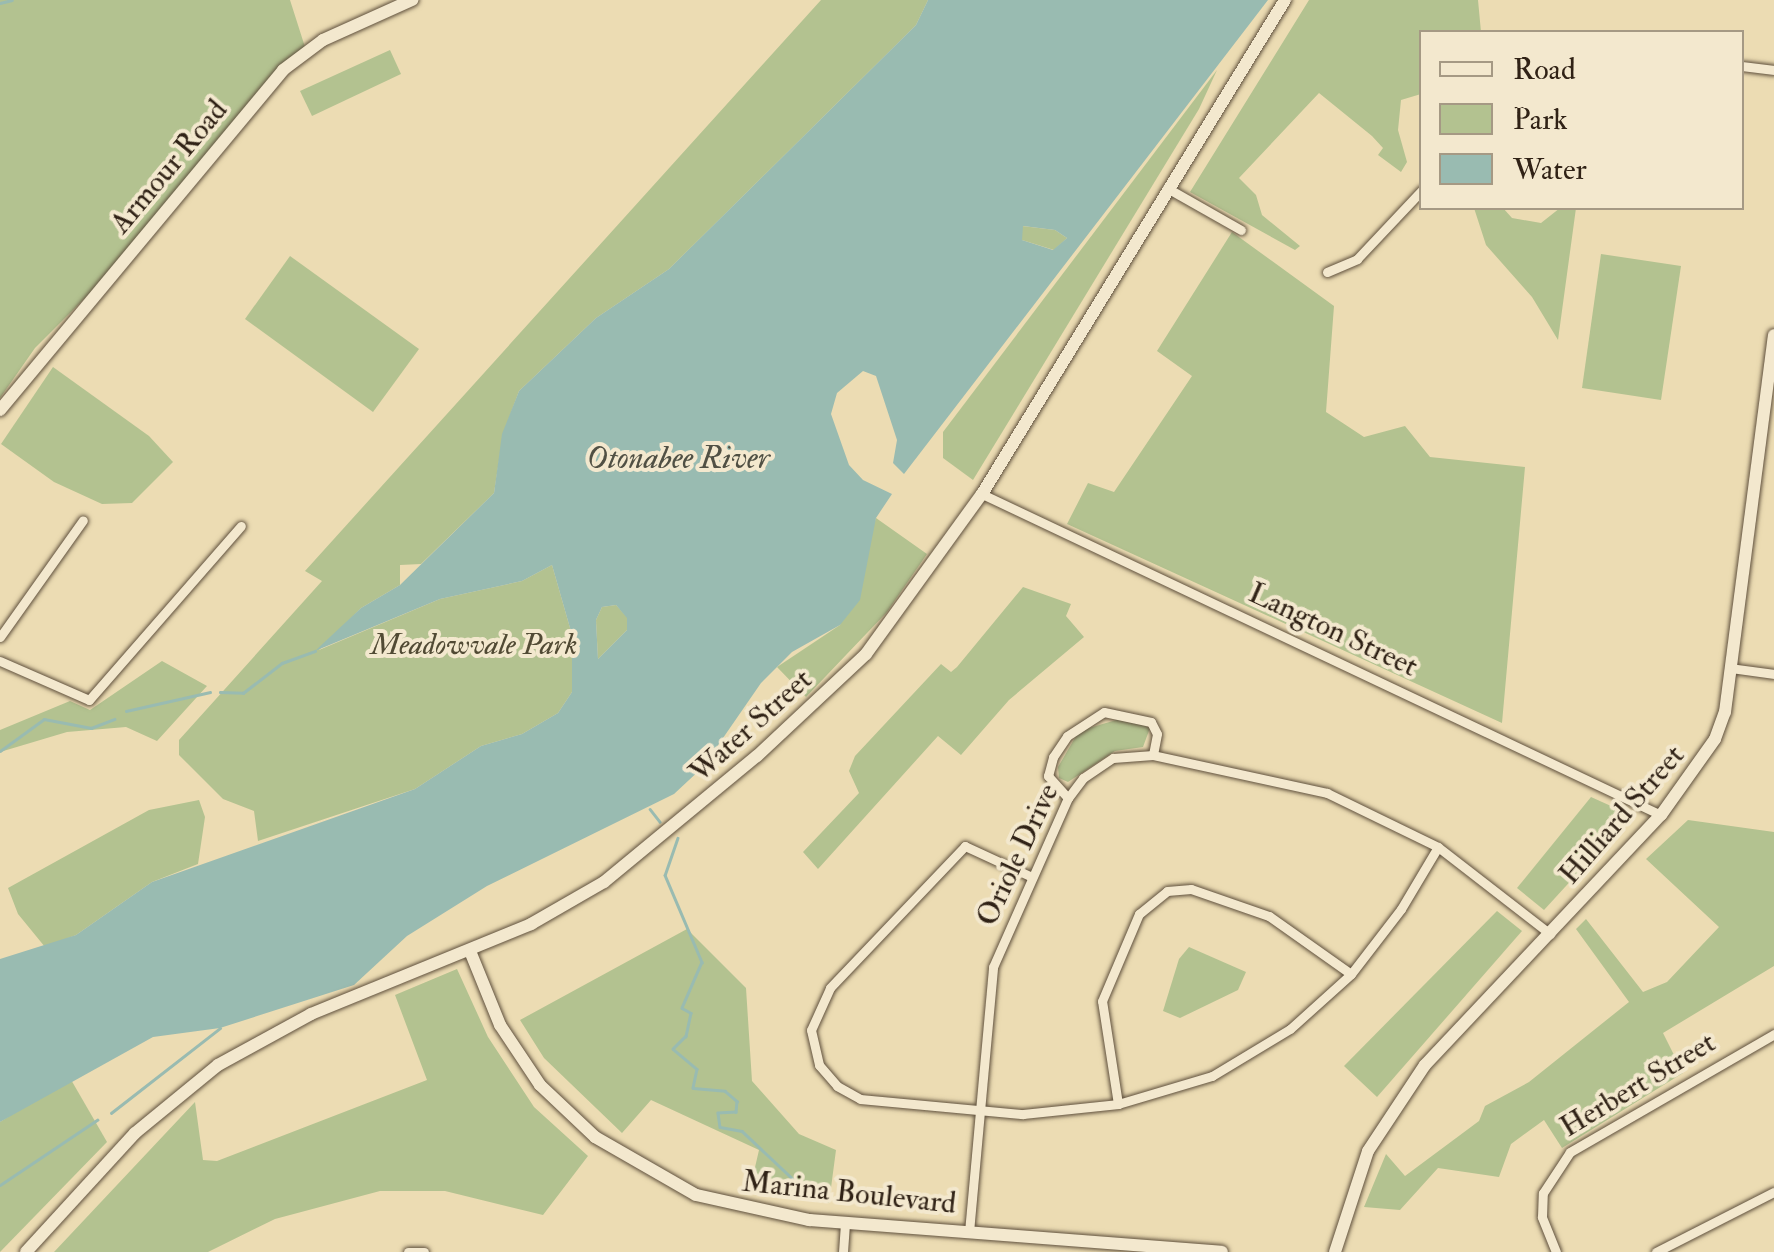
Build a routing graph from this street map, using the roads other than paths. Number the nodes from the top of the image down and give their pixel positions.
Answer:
1 (412, 0) edge
2 (1285, 0) edge
3 (1744, 66) edge
4 (1774, 70) edge
5 (1167, 188) junction
6 (1419, 193) edge
7 (1242, 230) dead end
8 (1327, 272) dead end
9 (1774, 342) edge
10 (0, 410) edge
11 (982, 494) junction
12 (83, 520) dead end
13 (241, 526) dead end
14 (0, 637) edge
15 (0, 661) edge
16 (1730, 668) junction
17 (1774, 674) edge
18 (1153, 755) junction
19 (1068, 798) junction
20 (1661, 815) junction
21 (1438, 846) junction
22 (1032, 877) junction
23 (1550, 934) junction
24 (470, 950) junction
25 (1350, 974) junction
26 (1774, 1034) edge
27 (1118, 1104) junction
28 (978, 1112) junction
29 (1774, 1192) edge
30 (845, 1223) junction
31 (968, 1232) junction
32 (26, 1252) edge
33 (408, 1252) edge
34 (424, 1252) edge
35 (843, 1252) edge
36 (1222, 1252) edge
37 (1335, 1252) edge
38 (1556, 1252) edge
39 (1656, 1252) edge

1 - 10 main road, Armour Road
2 - 5 main road, Water Street
3 - 4 street
5 - 7 street
5 - 11 main road, Water Street
6 - 8 street
9 - 16 main road, Hilliard Street
11 - 20 street, Langton Street
11 - 24 main road, Water Street
12 - 14 street
13 - 15 street
16 - 17 street
16 - 20 main road, Hilliard Street
18 - 19 street, Oriole Drive
18 - 19 street
18 - 21 street, Oriole Drive
19 - 22 street, Oriole Drive
20 - 23 main road, Hilliard Street
21 - 23 street, Oriole Drive
21 - 25 street
22 - 28 street, Oriole Drive
22 - 28 street
23 - 37 main road, Hilliard Street
24 - 30 main road, Marina Boulevard
24 - 32 main road, Water Street
25 - 27 street
25 - 27 street
26 - 38 street, Herbert Street
27 - 28 street
28 - 31 street, Oriole Drive
29 - 39 street
30 - 31 main road, Marina Boulevard
30 - 35 street
31 - 36 main road, Marina Boulevard
33 - 34 street

